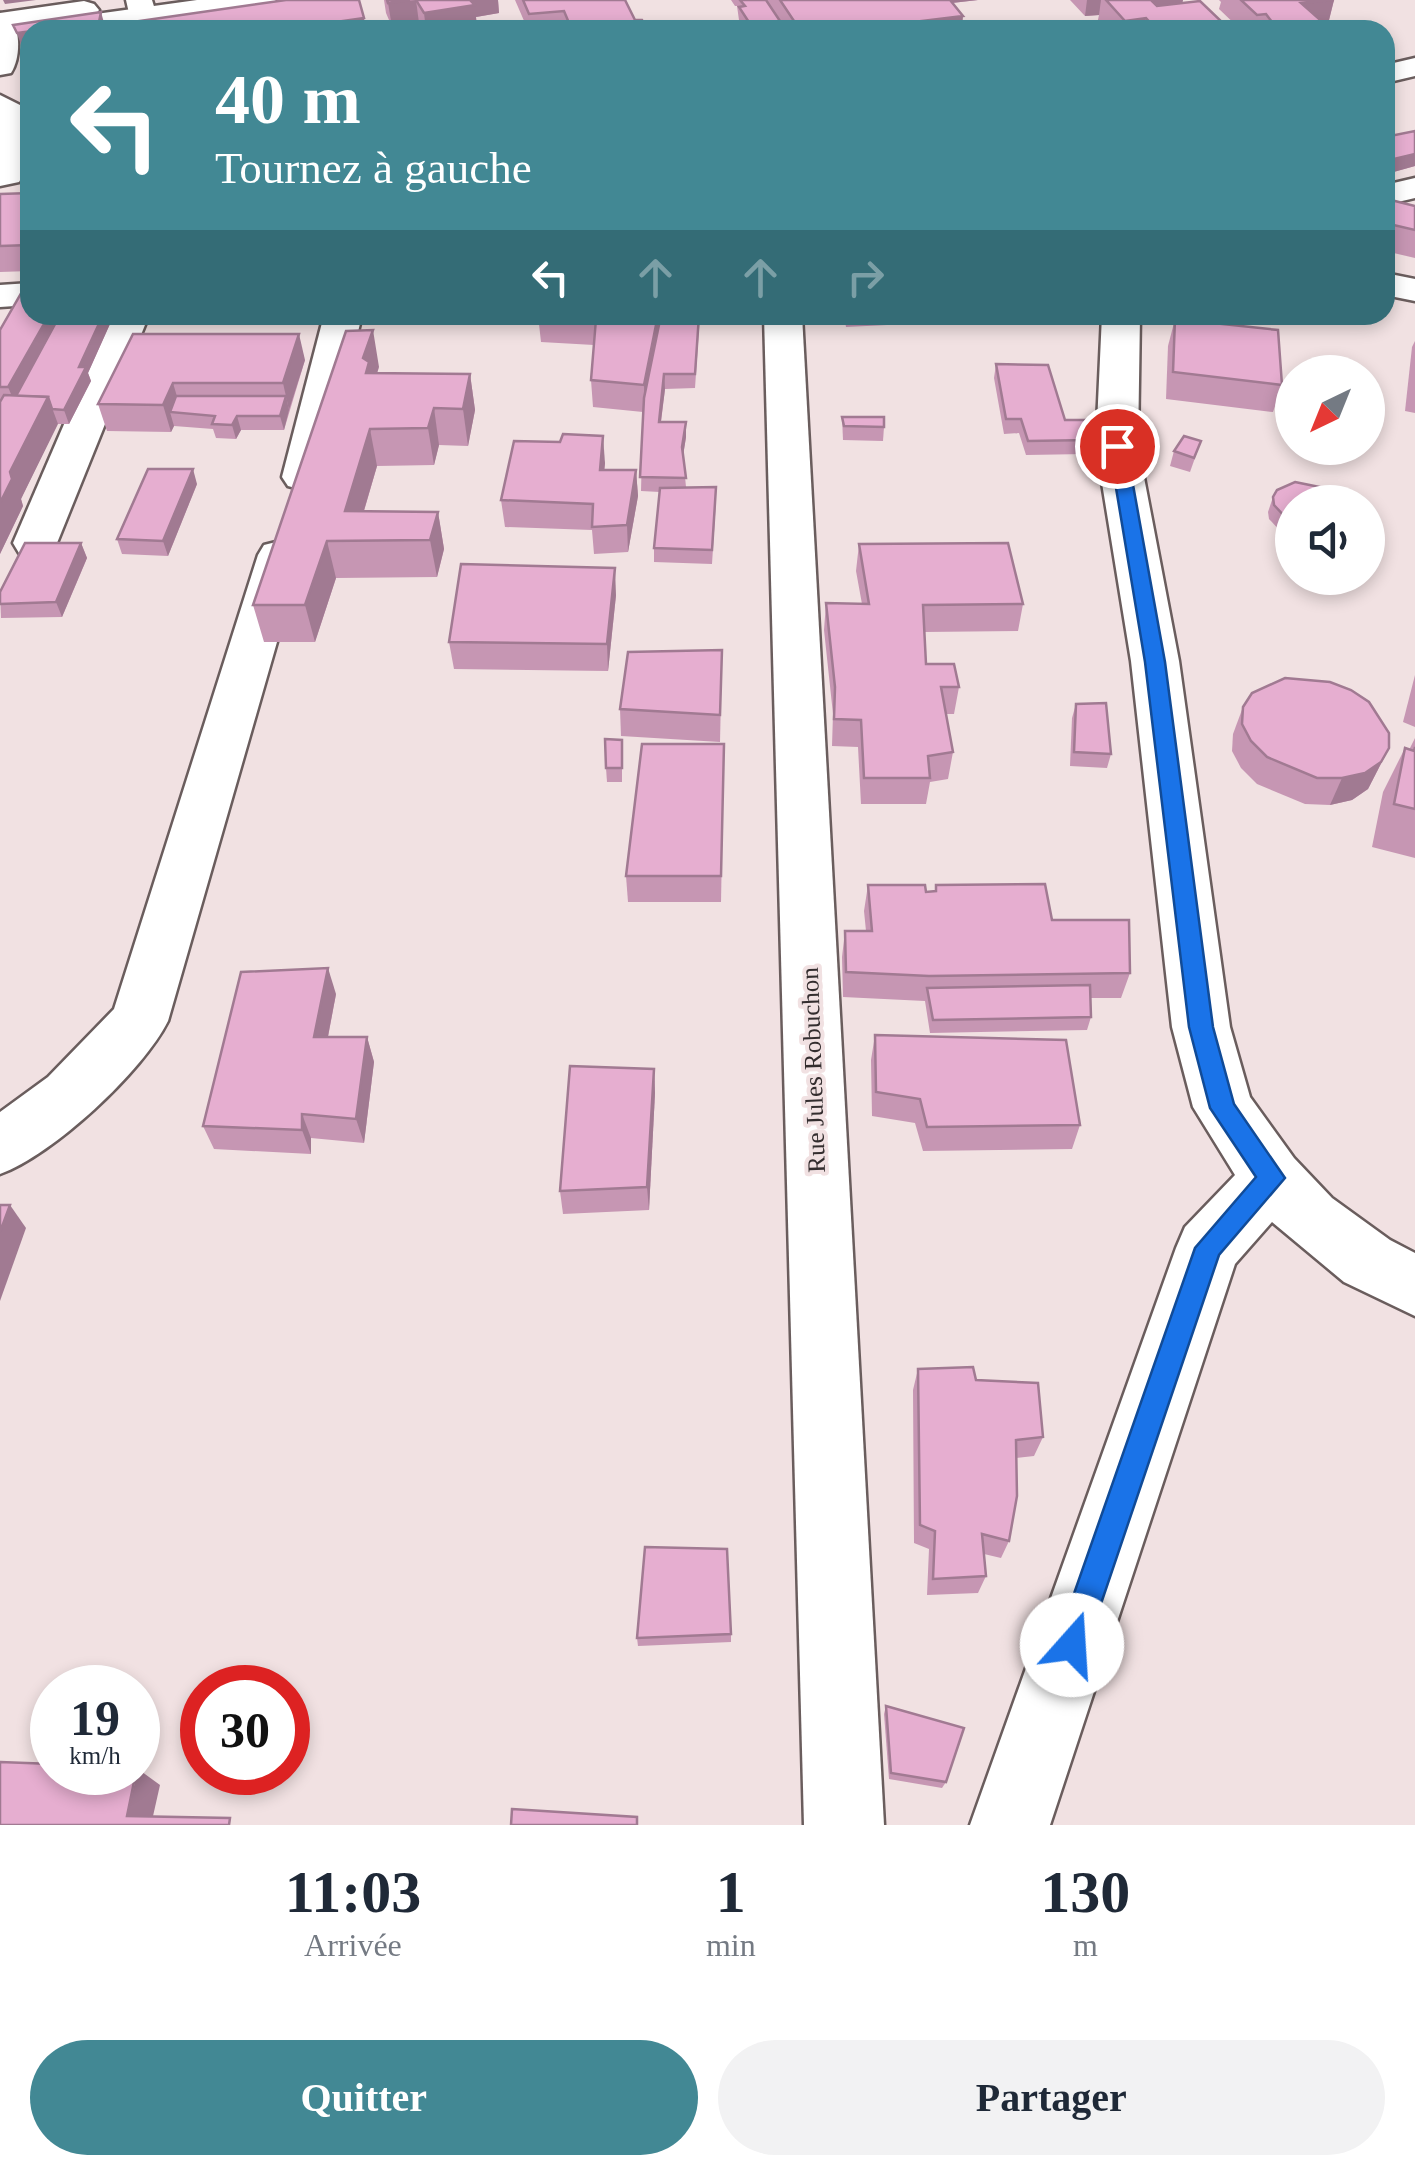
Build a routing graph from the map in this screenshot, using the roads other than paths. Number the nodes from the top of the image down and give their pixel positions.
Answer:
1 (261, 0) edge
2 (144, 6) edge
3 (80, 20) edge
4 (86, 20) edge
5 (0, 105) edge
6 (0, 176) edge
7 (126, 325) edge
8 (341, 325) edge
9 (782, 325) edge
10 (1121, 325) edge
11 (35, 542) edge
12 (0, 1148) edge
13 (1272, 1178) junction
14 (1415, 1286) edge
15 (844, 1825) edge
16 (1010, 1825) edge

1 - 2 street
2 - 3 street
2 - 4 street
5 - 6 street
7 - 11 street
8 - 12 street
9 - 15 street, Rue Jules Robuchon
10 - 13 street
13 - 14 street
13 - 16 street

